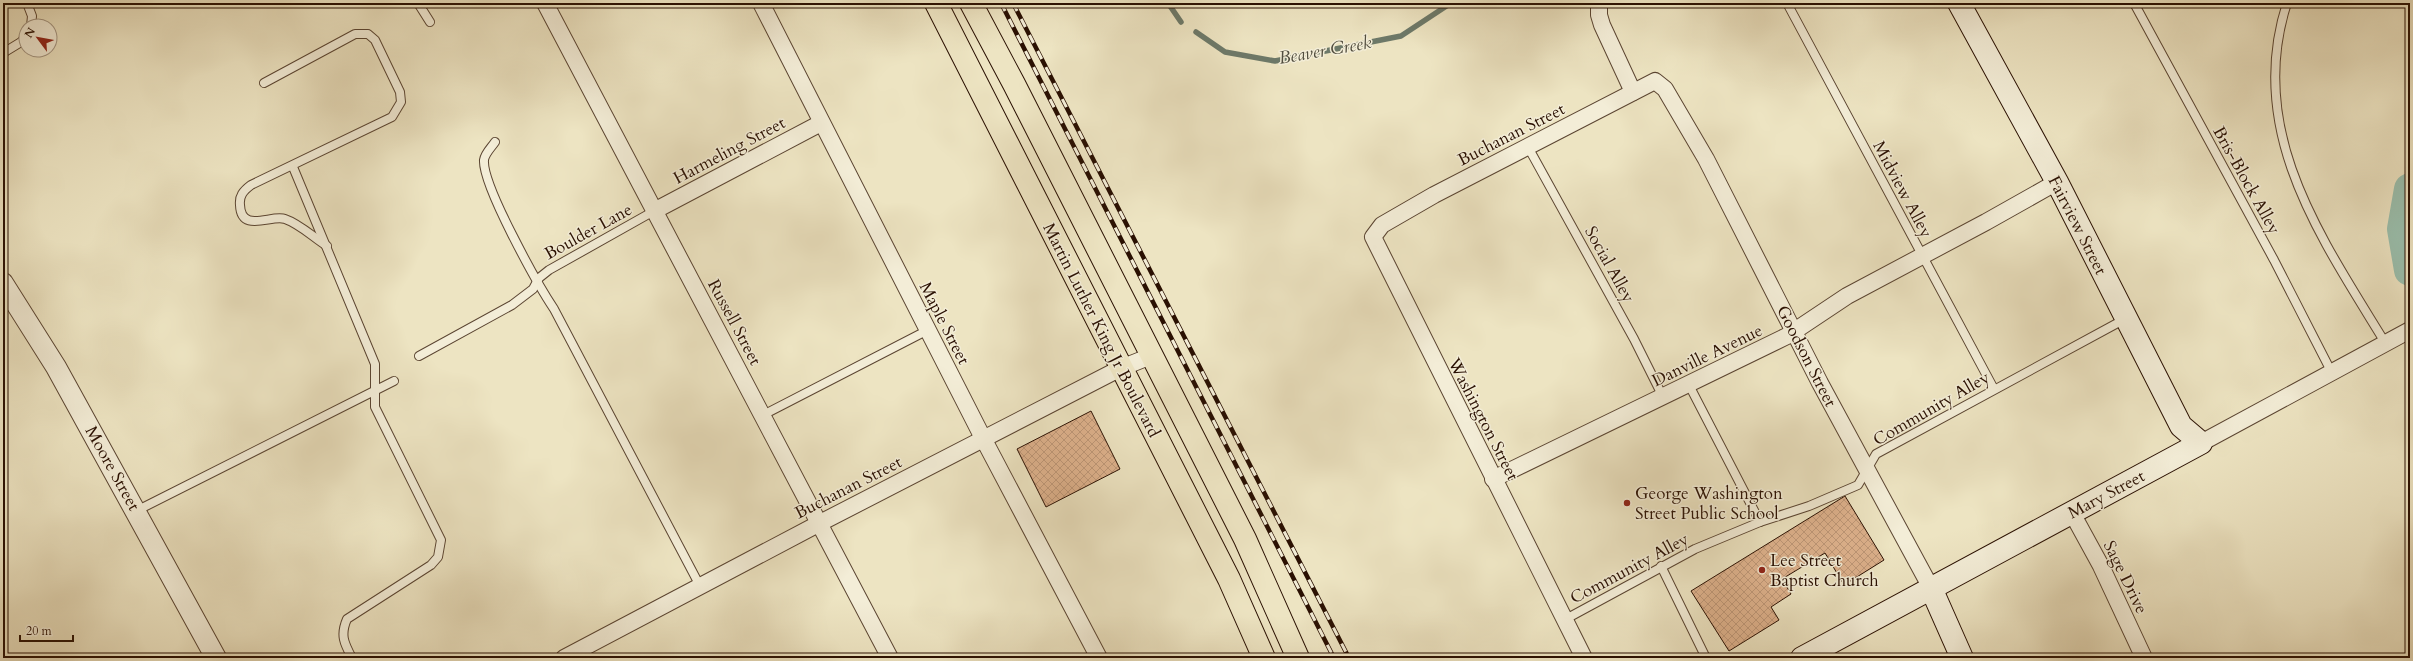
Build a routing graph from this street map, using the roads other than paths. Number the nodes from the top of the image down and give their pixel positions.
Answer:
1 (27, 3) edge
2 (418, 3) edge
3 (545, 3) edge
4 (761, 3) edge
5 (936, 3) edge
6 (971, 3) edge
7 (1599, 3) edge
8 (1787, 3) edge
9 (1959, 3) edge
10 (2134, 3) edge
11 (2287, 3) edge
12 (32, 18) edge
13 (430, 22) dead end
14 (18, 44) edge
15 (3, 53) edge
16 (264, 83) dead end
17 (1633, 92) junction
18 (821, 123) junction
19 (495, 142) dead end
20 (1528, 147) junction
21 (293, 166) junction
22 (2057, 182) junction
23 (1408, 210) joint
24 (654, 211) junction
25 (327, 246) junction
26 (1922, 256) junction
27 (3, 282) edge
28 (536, 283) junction
29 (2125, 319) junction
30 (928, 330) junction
31 (2409, 331) edge
32 (1794, 332) junction
33 (2386, 344) junction
34 (419, 356) dead end
35 (1152, 356) junction
36 (1122, 368) junction
37 (2332, 373) junction
38 (394, 381) dead end
39 (1689, 385) junction
40 (1994, 389) junction
41 (374, 391) junction
42 (1663, 398) junction
43 (763, 415) junction
44 (984, 440) junction
45 (2201, 443) junction
46 (1868, 471) junction
47 (1493, 479) junction
48 (136, 511) junction
49 (2072, 513) junction
50 (1760, 522) junction
51 (820, 523) junction
52 (1661, 566) junction
53 (700, 586) junction
54 (1931, 588) junction
55 (1564, 620) junction
56 (216, 658) edge
57 (352, 658) edge
58 (564, 658) edge
59 (890, 658) edge
60 (1099, 658) edge
61 (1264, 658) edge
62 (1298, 658) edge
63 (1584, 658) edge
64 (1706, 658) edge
65 (1802, 658) edge
66 (1962, 658) edge
67 (2144, 658) edge

1 - 12 lane
2 - 13 lane
3 - 24 street, Russell Street
4 - 18 street, Maple Street
5 - 36 main road, Martin Luther King Jr Boulevard
6 - 35 main road, Martin Luther King Jr Boulevard
7 - 17 street
8 - 26 lane, Midview Alley
9 - 22 main road, Fairview Street
10 - 37 lane, Bris-Block Alley
11 - 33 lane
14 - 15 lane
16 - 21 lane
17 - 20 street, Buchanan Street
17 - 32 street, Goodson Street
18 - 24 street, Harmeling Street
18 - 30 street, Maple Street
19 - 28 lane
20 - 23 street, Buchanan Street
20 - 42 lane, Social Alley
21 - 25 lane
21 - 25 lane
22 - 26 street, Danville Avenue
22 - 29 main road, Fairview Street
23 - 47 street, Washington Street
24 - 28 lane, Boulder Lane
24 - 43 street, Russell Street
25 - 41 lane
26 - 32 street, Danville Avenue
26 - 40 lane, Midview Alley
27 - 48 street, Moore Street
28 - 34 lane, Boulder Lane
28 - 53 lane
29 - 40 lane, Community Alley
29 - 45 main road, Fairview Street
30 - 43 lane
30 - 44 street, Maple Street
31 - 33 street, Mary Street
32 - 39 street, Danville Avenue
32 - 46 street, Goodson Street
33 - 37 street, Mary Street
35 - 36 street, Buchanan Street
35 - 62 main road, Martin Luther King Jr Boulevard
36 - 44 street, Buchanan Street
36 - 61 main road, Martin Luther King Jr Boulevard
37 - 45 street, Mary Street
38 - 41 lane
39 - 42 street, Danville Avenue
39 - 50 lane
40 - 46 lane, Community Alley
41 - 48 lane
41 - 57 lane
42 - 47 street, Danville Avenue
43 - 51 street, Russell Street
44 - 51 street, Buchanan Street
44 - 60 street, Maple Street
45 - 49 main road, Mary Street
46 - 50 lane, Community Alley
46 - 54 street, Goodson Street
47 - 55 street, Washington Street
48 - 56 street, Moore Street
49 - 54 main road, Mary Street
49 - 67 street, Sage Drive
50 - 52 lane, Community Alley
51 - 53 street, Buchanan Street
51 - 59 street, Russell Street
52 - 55 lane, Community Alley
52 - 64 lane
53 - 58 street, Buchanan Street
54 - 65 main road, Mary Street
54 - 66 main road, Goodson Street
55 - 63 street, Washington Street

